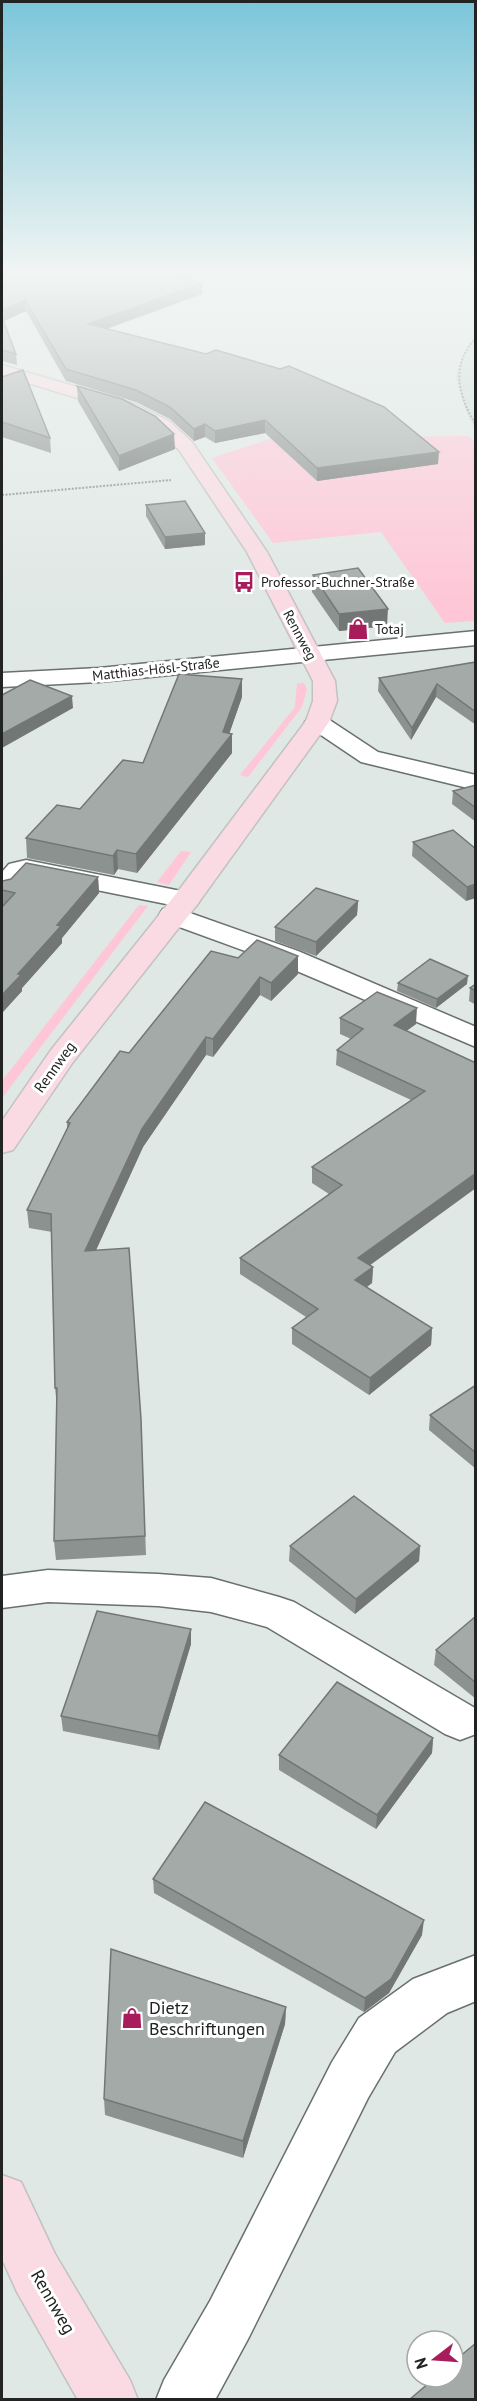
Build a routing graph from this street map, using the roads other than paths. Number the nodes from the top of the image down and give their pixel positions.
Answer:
1 (47, 383) edge
2 (476, 638) edge
3 (75, 654) dead end
4 (310, 654) junction
5 (84, 676) junction
6 (2, 680) edge
7 (317, 722) junction
8 (476, 783) edge
9 (2, 888) edge
10 (179, 908) junction
11 (476, 1038) edge
12 (6, 1128) edge
13 (2, 1592) edge
14 (460, 1721) dead end
15 (476, 1978) edge
16 (2, 2201) edge
17 (110, 2400) edge
18 (184, 2400) edge

1 - 4 main road, Rennweg
2 - 4 street, Matthias-Hösl-Straße
3 - 5 street
4 - 5 street, Matthias-Hösl-Straße
4 - 7 main road, Rennweg
5 - 6 street, Matthias-Hösl-Straße
7 - 8 street
7 - 10 main road, Rennweg
9 - 10 street
10 - 11 street
10 - 12 main road, Rennweg
13 - 14 street
15 - 18 street
16 - 17 main road, Rennweg

